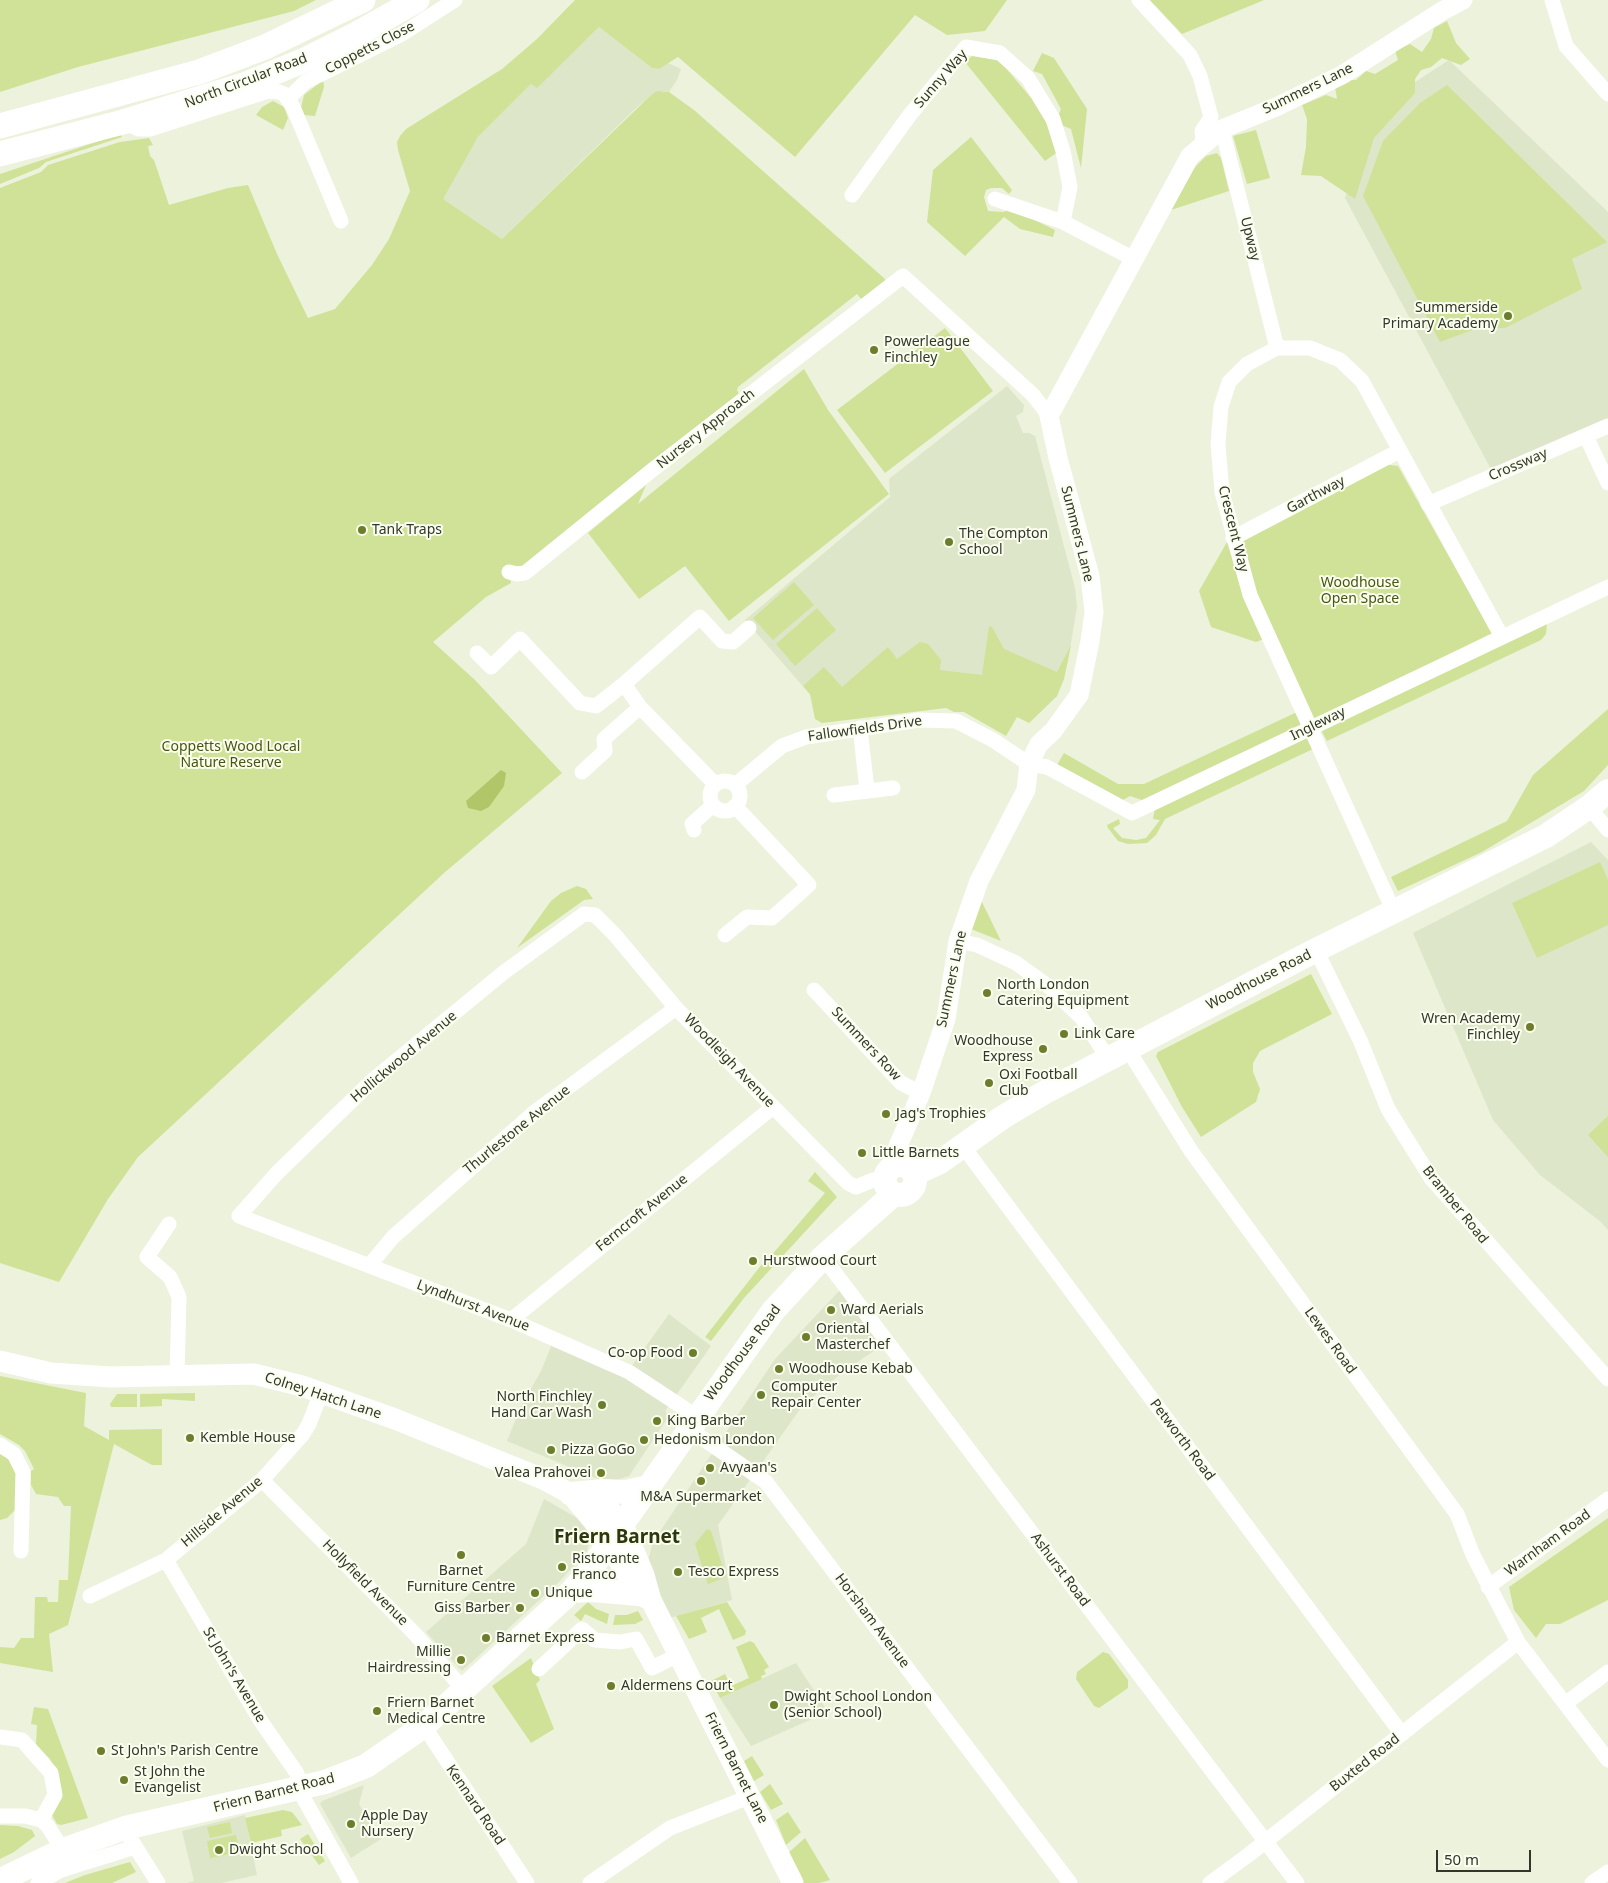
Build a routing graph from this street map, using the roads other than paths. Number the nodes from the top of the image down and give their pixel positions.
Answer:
1 (363, 0) edge
2 (417, 0) edge
3 (455, 0) edge
4 (1139, 0) edge
5 (1463, 0) edge
6 (1552, 0) edge
7 (1442, 5) edge
8 (1608, 94) edge
9 (288, 100) junction
10 (29, 116) junction
11 (0, 121) edge
12 (124, 122) junction
13 (0, 126) edge
14 (1222, 129) junction
15 (64, 137) junction
16 (1203, 144) junction
17 (0, 154) edge
18 (0, 164) edge
19 (852, 195) dead end
20 (995, 199) dead end
21 (341, 220) dead end
22 (1063, 222) junction
23 (1134, 259) junction
24 (1277, 348) junction
25 (1049, 416) junction
26 (1608, 426) edge
27 (1586, 436) junction
28 (1399, 451) junction
29 (1608, 482) edge
30 (1428, 504) junction
31 (1233, 538) junction
32 (508, 572) dead end
33 (1608, 587) edge
34 (749, 628) dead end
35 (1502, 637) junction
36 (477, 653) dead end
37 (624, 684) junction
38 (640, 707) junction
39 (860, 728) junction
40 (1311, 728) junction
41 (1029, 764) junction
42 (582, 772) dead end
43 (715, 784) junction
44 (735, 785) junction
45 (893, 788) dead end
46 (867, 790) junction
47 (1608, 791) edge
48 (834, 795) dead end
49 (713, 805) junction
50 (735, 806) junction
51 (1589, 807) junction
52 (694, 830) dead end
53 (1608, 830) edge
54 (1394, 912) junction
55 (584, 914) joint
56 (725, 935) dead end
57 (958, 941) junction
58 (1316, 950) junction
59 (814, 990) dead end
60 (676, 1008) junction
61 (1118, 1053) junction
62 (921, 1093) junction
63 (773, 1107) junction
64 (962, 1145) junction
65 (898, 1178) junction
66 (239, 1216) joint
67 (169, 1224) dead end
68 (823, 1256) junction
69 (369, 1266) junction
70 (511, 1320) junction
71 (0, 1361) edge
72 (177, 1377) junction
73 (1608, 1379) edge
74 (321, 1393) junction
75 (693, 1422) junction
76 (0, 1445) edge
77 (262, 1480) junction
78 (648, 1487) junction
79 (571, 1494) junction
80 (1608, 1499) edge
81 (616, 1535) junction
82 (21, 1551) dead end
83 (166, 1560) junction
84 (1488, 1587) junction
85 (572, 1592) junction
86 (90, 1596) dead end
87 (645, 1597) junction
88 (1518, 1642) junction
89 (678, 1655) junction
90 (539, 1669) dead end
91 (1608, 1672) edge
92 (464, 1690) junction
93 (1566, 1703) junction
94 (424, 1726) junction
95 (1402, 1734) junction
96 (0, 1737) edge
97 (1608, 1760) edge
98 (301, 1789) junction
99 (749, 1797) junction
100 (0, 1816) edge
101 (41, 1820) junction
102 (130, 1837) junction
103 (1265, 1843) junction
104 (63, 1850) junction
105 (1608, 1872) edge
106 (0, 1882) edge
107 (38, 1883) edge
108 (158, 1883) edge
109 (351, 1883) edge
110 (527, 1883) edge
111 (590, 1883) edge
112 (793, 1883) edge
113 (1070, 1883) edge
114 (1210, 1883) edge
115 (1297, 1883) edge
116 (1592, 1883) edge

1 - 10 highway, North Circular Road
2 - 12 highway, North Circular Road
3 - 9 street, Coppetts Close
4 - 16 street, Summers Lane
5 - 7 street, Summers Lane
6 - 8 street
7 - 14 street, Summers Lane
9 - 12 street
9 - 21 street
10 - 11 highway
10 - 13 highway
12 - 15 highway, North Circular Road
14 - 16 street, Summers Lane
14 - 24 street, Upway
15 - 17 highway
15 - 18 highway
16 - 23 street, Summers Lane
19 - 22 street, Sunny Way
20 - 22 street
22 - 23 street
23 - 25 street, Summers Lane
24 - 28 street, Crescent Way
24 - 31 street, Crescent Way
25 - 32 street, Nursery Approach
25 - 41 street, Summers Lane
26 - 27 street, Crossway
27 - 29 street
27 - 30 street, Crossway
28 - 30 street, Crescent Way
28 - 31 street, Garthway
30 - 35 street, Crescent Way
31 - 40 street, Crescent Way
33 - 35 street, Ingleway
34 - 37 street
35 - 40 street, Ingleway
36 - 37 street
37 - 38 street
38 - 42 street
38 - 43 street
39 - 41 street, Fallowfields Drive
39 - 44 street, Fallowfields Drive
39 - 46 street
40 - 41 street, Ingleway
40 - 54 street, Crescent Way
41 - 57 street, Summers Lane
43 - 44 street
43 - 49 street
44 - 50 street
45 - 46 street
46 - 48 street
47 - 51 main road, Woodhouse Road
49 - 50 street
49 - 52 street
50 - 56 street
51 - 53 street
51 - 54 main road, Woodhouse Road
54 - 58 main road, Woodhouse Road
55 - 60 street, Woodleigh Avenue
55 - 66 street, Hollickwood Avenue
57 - 61 street, Lewes Road
57 - 62 street, Summers Lane
58 - 61 main road, Woodhouse Road
58 - 73 street, Bramber Road
59 - 62 street, Summers Row
60 - 63 street, Woodleigh Avenue
60 - 69 street, Thurlestone Avenue
61 - 64 main road, Woodhouse Road
61 - 84 street, Lewes Road
62 - 65 street, Summers Lane
63 - 65 street, Woodleigh Avenue
63 - 70 street, Ferncroft Avenue
64 - 65 main road, Woodhouse Road
64 - 95 street, Petworth Road
65 - 68 main road, Woodhouse Road
66 - 69 street, Lyndhurst Avenue
67 - 72 street
68 - 75 main road, Woodhouse Road
68 - 103 street, Ashurst Road
69 - 70 street, Lyndhurst Avenue
70 - 75 street, Lyndhurst Avenue
71 - 72 main road, Colney Hatch Lane
72 - 74 main road, Colney Hatch Lane
74 - 77 street, Hillside Avenue
74 - 79 main road, Colney Hatch Lane
75 - 78 main road, Woodhouse Road
75 - 113 street, Horsham Avenue
76 - 82 street
77 - 83 street, Hillside Avenue
77 - 92 street, Hollyfield Avenue
78 - 79 main road
78 - 81 main road, Woodhouse Road
79 - 81 main road, Colney Hatch Lane
80 - 84 street, Warnham Road
81 - 85 main road, Friern Barnet Road
81 - 87 main road, Friern Barnet Lane
83 - 86 street, Hillside Avenue
83 - 98 street, St John's Avenue
84 - 88 street, Lewes Road
85 - 87 main road
85 - 92 main road, Friern Barnet Road
87 - 89 main road, Friern Barnet Lane
88 - 93 street, Lewes Road
88 - 95 street, Buxted Road
89 - 90 street
89 - 99 main road, Friern Barnet Lane
91 - 93 street
92 - 94 main road, Friern Barnet Road
93 - 97 street, Lewes Road
94 - 98 main road, Friern Barnet Road
94 - 110 street, Kennard Road
95 - 103 street, Buxted Road
96 - 101 street
98 - 102 main road, Friern Barnet Road
98 - 109 street, St John's Avenue
99 - 111 street
99 - 112 main road, Friern Barnet Lane
100 - 101 street
101 - 104 street
102 - 104 main road, Friern Barnet Road
102 - 107 street, Friern Barnet Road
102 - 108 street
103 - 114 street, Buxted Road
103 - 115 street, Ashurst Road
104 - 106 main road, Friern Barnet Road
105 - 116 street

